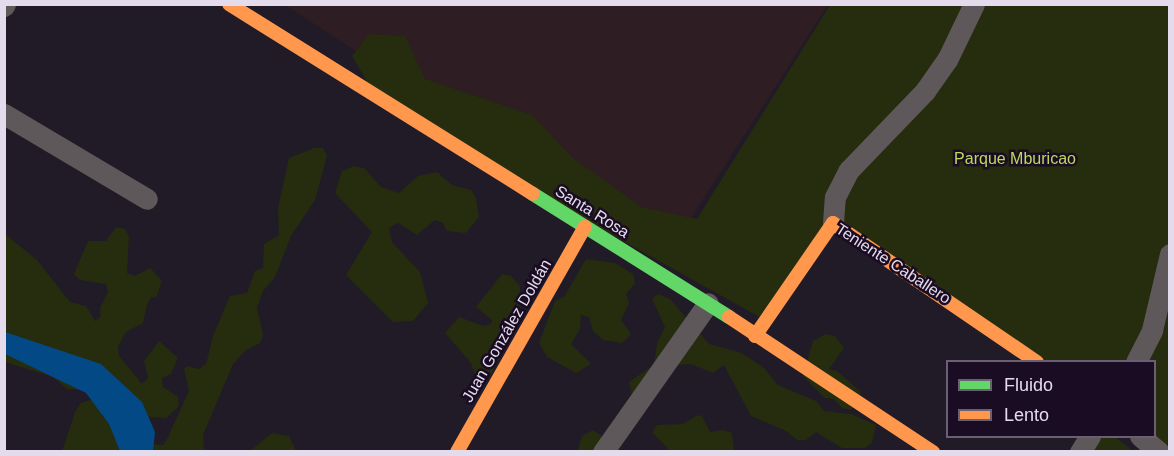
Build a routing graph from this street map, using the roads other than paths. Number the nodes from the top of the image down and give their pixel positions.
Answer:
1 (229, 4) edge
2 (974, 4) edge
3 (4, 114) edge
4 (147, 199) dead end
5 (832, 223) junction
6 (585, 227) junction
7 (1170, 254) edge
8 (708, 303) junction
9 (755, 336) junction
10 (1034, 360) edge
11 (1137, 360) edge
12 (1089, 438) edge
13 (1142, 438) edge
14 (457, 452) edge
15 (603, 452) edge
16 (933, 452) edge
17 (1080, 452) edge
18 (1159, 452) edge

1 - 6 street, Santa Rosa
2 - 5 street
3 - 4 street
5 - 9 street, Teniente Caballero
5 - 10 street, Teniente Caballero
6 - 8 street, Santa Rosa
6 - 14 street, Juan González Doldán
7 - 11 street
8 - 9 street, Santa Rosa
8 - 15 street
9 - 16 street, Santa Rosa
12 - 17 street
13 - 18 street

